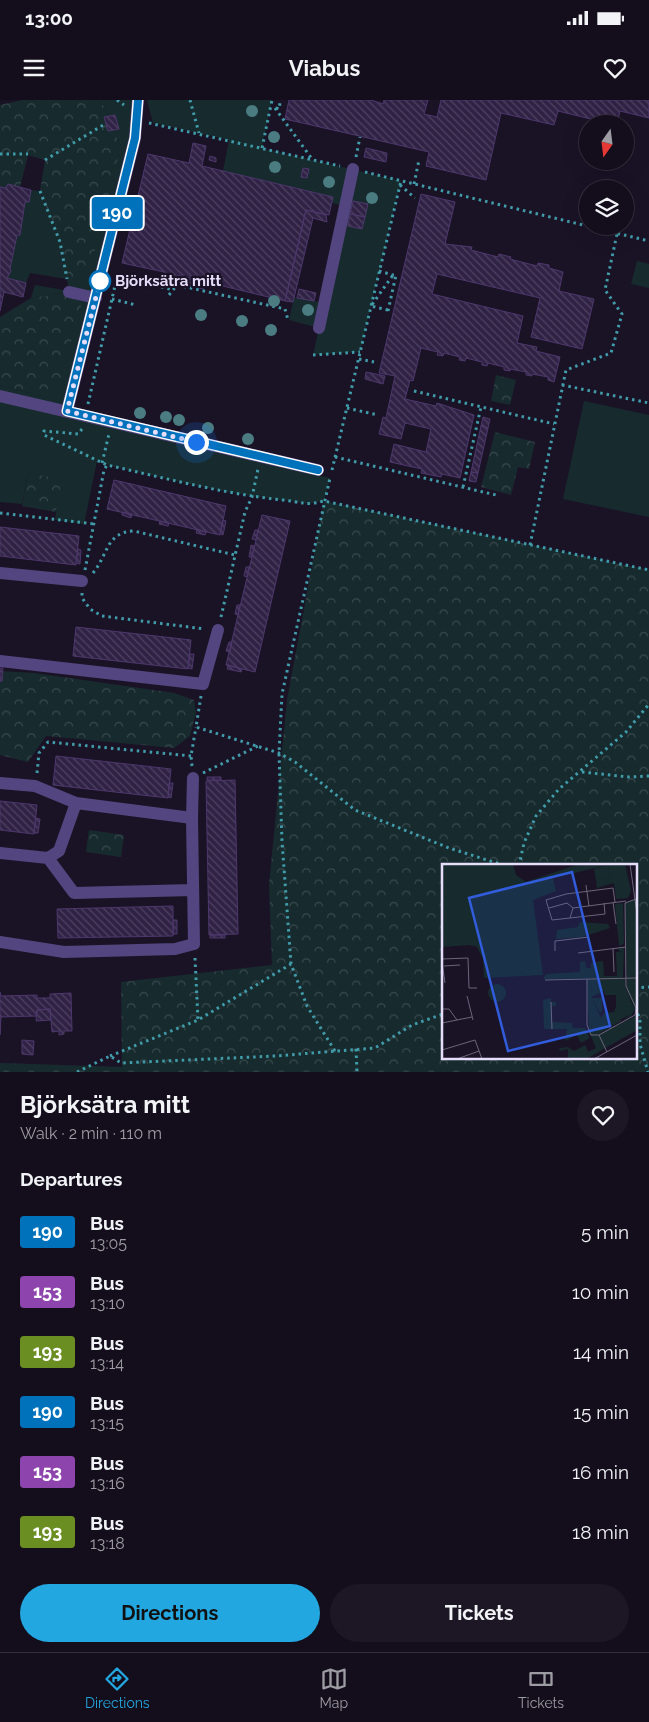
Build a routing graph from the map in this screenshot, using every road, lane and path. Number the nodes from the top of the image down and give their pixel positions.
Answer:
1 (138, 100) edge
2 (190, 100) edge
3 (272, 100) edge
4 (283, 104) dead end
5 (272, 107) junction
6 (138, 121) junction
7 (105, 124) dead end
8 (199, 133) junction
9 (360, 137) dead end
10 (359, 143) dead end
11 (262, 148) junction
12 (0, 154) edge
13 (28, 154) dead end
14 (45, 160) dead end
15 (312, 160) junction
16 (419, 160) dead end
17 (352, 169) junction
18 (400, 183) junction
19 (414, 184) junction
20 (40, 191) dead end
21 (414, 198) dead end
22 (579, 225) edge
23 (617, 235) edge
24 (622, 235) edge
25 (649, 241) edge
26 (379, 271) junction
27 (393, 274) junction
28 (168, 283) dead end
29 (178, 286) junction
30 (185, 287) junction
31 (166, 288) junction
32 (173, 290) junction
33 (69, 292) joint
34 (169, 295) dead end
35 (96, 298) junction
36 (112, 299) junction
37 (136, 305) dead end
38 (371, 306) junction
39 (288, 320) dead end
40 (319, 328) dead end
41 (360, 352) junction
42 (313, 355) dead end
43 (359, 359) junction
44 (374, 362) dead end
45 (562, 385) junction
46 (414, 391) dead end
47 (0, 396) edge
48 (649, 404) edge
49 (481, 407) junction
50 (347, 408) junction
51 (67, 411) junction
52 (378, 415) dead end
53 (86, 416) junction
54 (554, 424) junction
55 (110, 426) dead end
56 (335, 457) junction
57 (260, 462) dead end
58 (102, 463) junction
59 (107, 465) junction
60 (318, 470) dead end
61 (463, 486) junction
62 (496, 494) dead end
63 (252, 497) junction
64 (324, 501) junction
65 (0, 513) edge
66 (94, 524) junction
67 (530, 545) junction
68 (235, 555) junction
69 (649, 570) edge
70 (0, 573) edge
71 (82, 581) junction
72 (218, 630) junction
73 (0, 661) edge
74 (203, 684) junction
75 (649, 704) edge
76 (196, 727) junction
77 (259, 746) junction
78 (280, 753) junction
79 (191, 756) junction
80 (582, 772) junction
81 (649, 776) edge
82 (193, 778) junction
83 (0, 783) edge
84 (35, 786) junction
85 (76, 803) junction
86 (192, 818) junction
87 (0, 853) edge
88 (48, 858) junction
89 (500, 864) edge
90 (519, 864) edge
91 (193, 890) junction
92 (0, 942) edge
93 (194, 944) junction
94 (291, 964) junction
95 (649, 987) edge
96 (636, 988) edge
97 (636, 1010) edge
98 (442, 1014) edge
99 (198, 1020) junction
100 (356, 1050) junction
101 (336, 1051) junction
102 (110, 1056) junction
103 (77, 1072) edge
104 (357, 1072) edge
105 (648, 1072) edge

1 - 6 street
2 - 8 path
3 - 5 path
4 - 5 path
5 - 11 path
5 - 15 path
6 - 8 path
6 - 35 street
7 - 14 path
8 - 11 path
9 - 10 path
11 - 15 path
12 - 13 path
15 - 17 path
16 - 19 path
17 - 18 path
17 - 40 street
18 - 19 path
18 - 21 path
18 - 26 path
19 - 22 path
20 - 33 path
23 - 45 path
24 - 25 path
26 - 27 path
26 - 38 path
27 - 38 path
27 - 38 path
28 - 31 path
29 - 30 path
29 - 30 path
29 - 32 path
30 - 39 path
31 - 32 path
31 - 36 path
32 - 34 path
33 - 35 street
35 - 51 street
36 - 37 path
36 - 53 path
38 - 41 path
41 - 42 path
41 - 43 path
43 - 44 path
43 - 50 path
45 - 48 path
45 - 54 path
46 - 49 path
47 - 51 street
49 - 54 path
49 - 61 path
50 - 52 path
50 - 56 path
51 - 53 street
53 - 58 path
53 - 60 street
54 - 67 path
55 - 58 path
56 - 61 path
56 - 64 path
57 - 63 path
58 - 59 path
59 - 63 path
59 - 66 path
61 - 62 path
63 - 64 path
63 - 68 path
64 - 67 path
64 - 78 path
65 - 66 path
66 - 71 path
67 - 69 path
68 - 71 path
68 - 72 path
70 - 71 street
71 - 72 path
72 - 74 street
73 - 74 street
74 - 76 path
75 - 80 path
76 - 77 path
76 - 79 path
77 - 78 path
77 - 82 path
78 - 89 path
78 - 94 path
79 - 82 path
79 - 84 path
80 - 81 path
80 - 90 path
82 - 86 street
83 - 84 street
84 - 85 street
85 - 86 street
85 - 88 street
86 - 91 street
87 - 88 street
88 - 91 street
91 - 93 street
92 - 93 street
93 - 99 path
94 - 99 path
94 - 101 path
95 - 96 path
97 - 105 path
98 - 100 path
99 - 102 path
100 - 101 path
100 - 104 path
101 - 102 path
102 - 103 path

